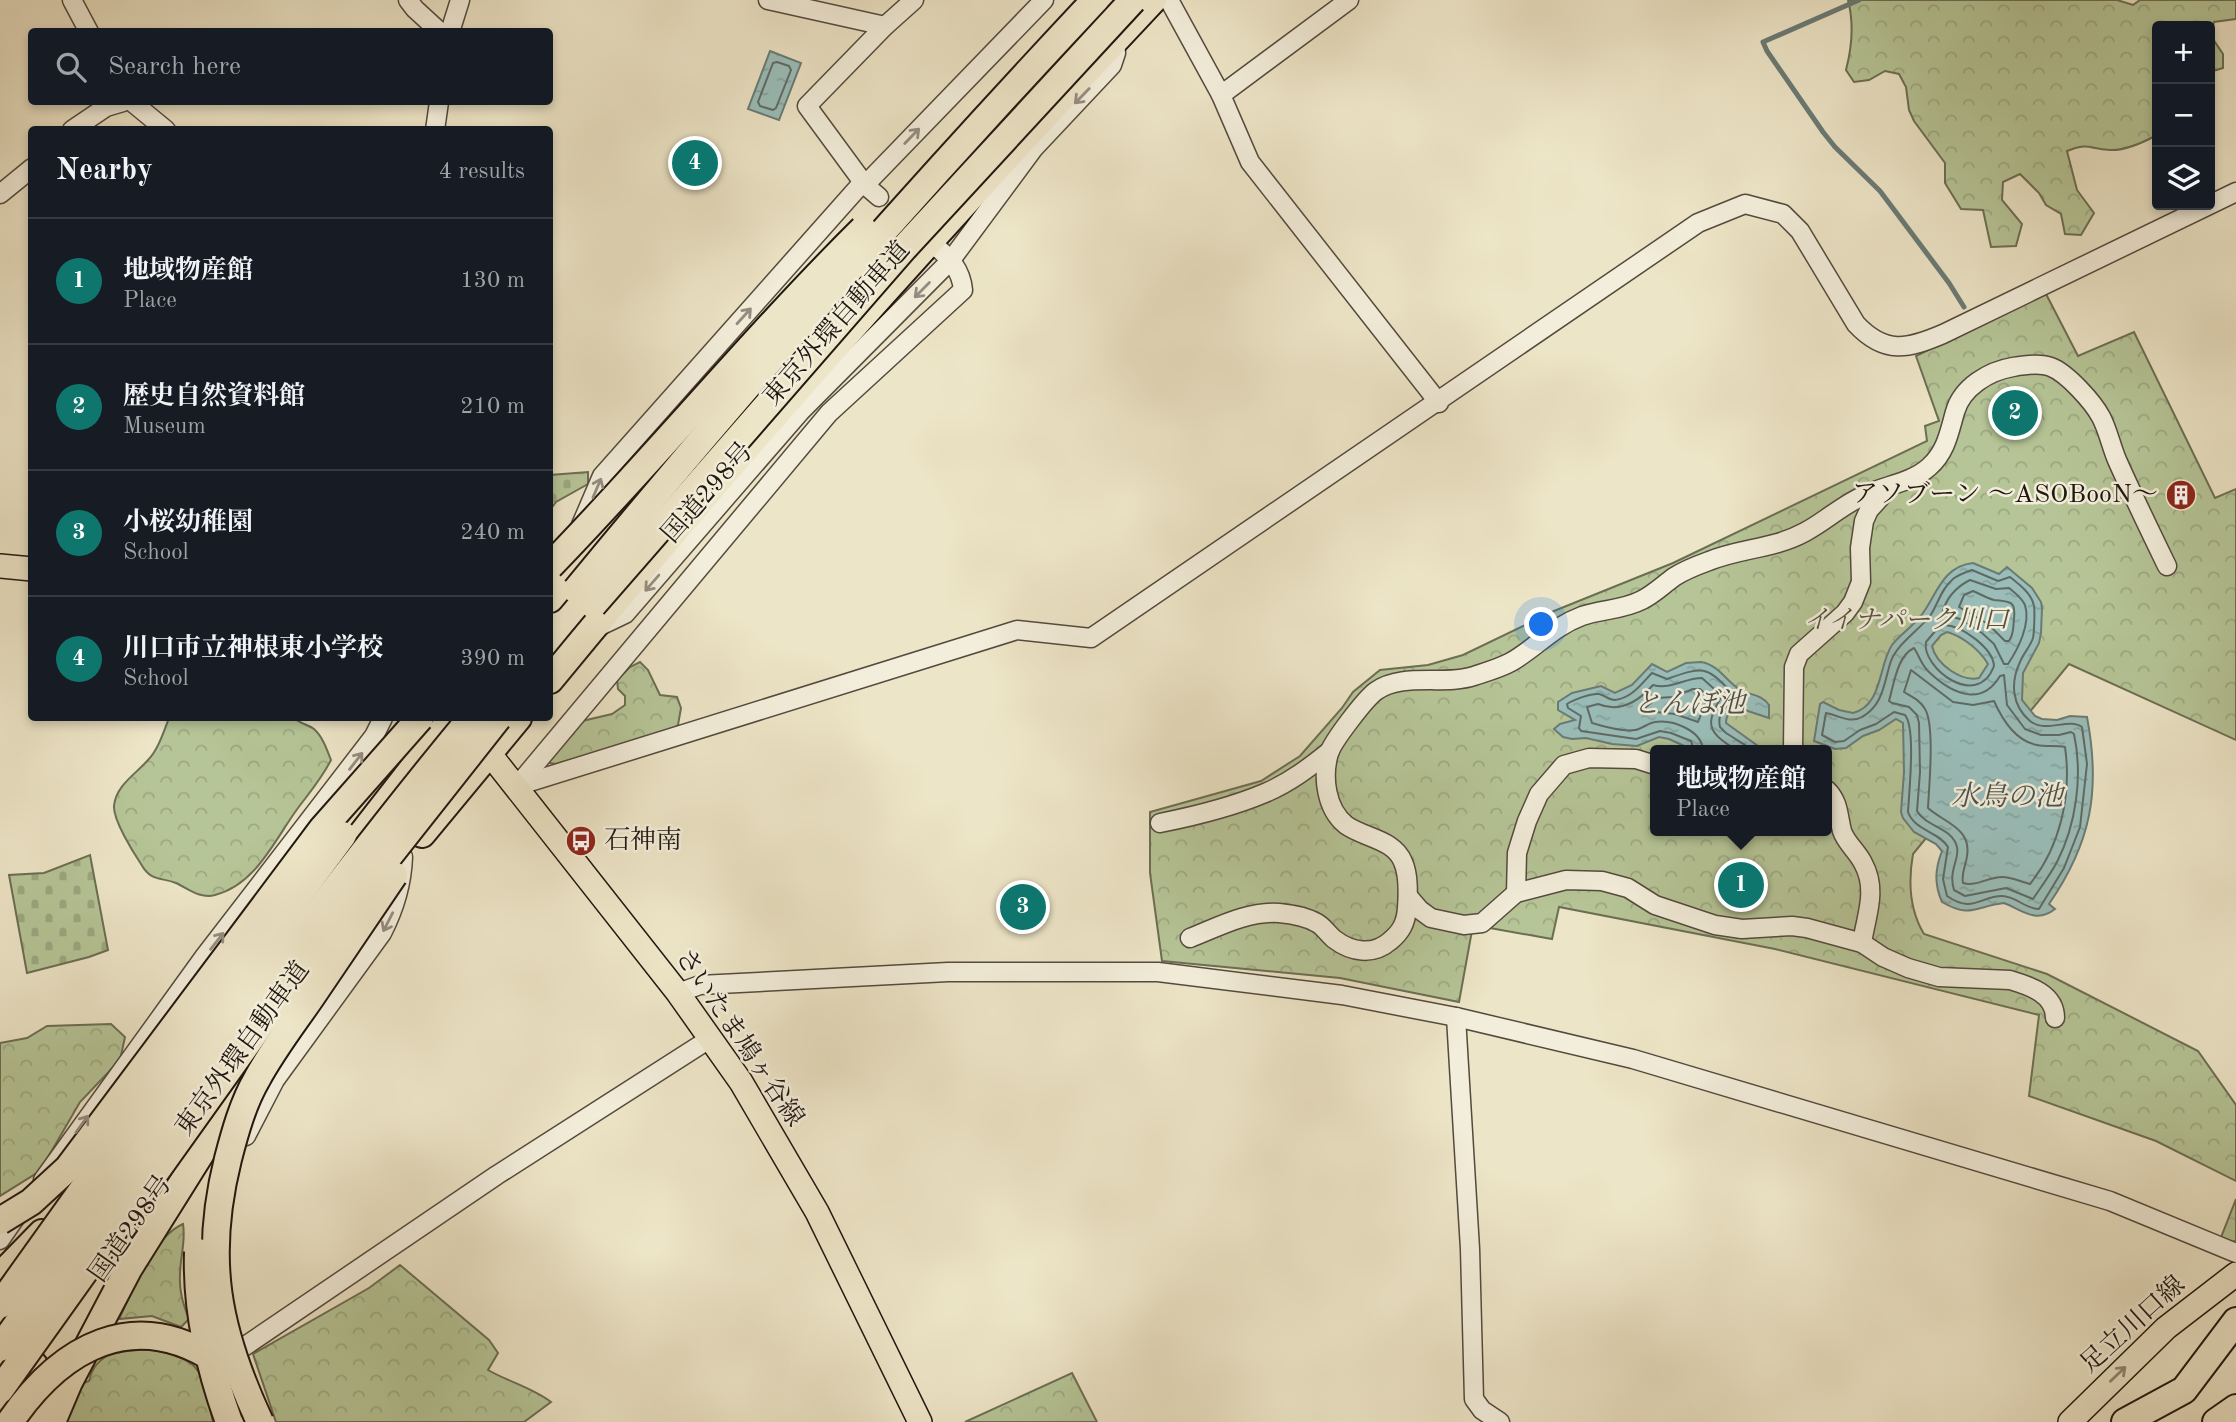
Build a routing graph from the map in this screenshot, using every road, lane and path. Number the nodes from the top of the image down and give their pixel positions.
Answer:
1 (72, 0) edge
2 (408, 0) edge
3 (460, 0) edge
4 (768, 0) edge
5 (914, 0) edge
6 (1044, 0) edge
7 (1077, 0) edge
8 (1095, 0) edge
9 (1133, 0) edge
10 (1153, 0) edge
11 (1169, 0) edge
12 (1349, 0) edge
13 (885, 26) junction
14 (87, 28) edge
15 (436, 28) edge
16 (451, 28) edge
17 (1115, 41) junction
18 (1222, 95) junction
19 (1004, 97) junction
20 (113, 105) edge
21 (136, 105) edge
22 (439, 105) edge
23 (78, 126) edge
24 (161, 126) edge
25 (436, 126) edge
26 (28, 171) edge
27 (869, 188) junction
28 (2236, 192) edge
29 (0, 194) edge
30 (934, 245) dead end
31 (951, 260) junction
32 (1439, 403) junction
33 (1889, 488) junction
34 (553, 563) edge
35 (0, 566) edge
36 (2166, 566) dead end
37 (28, 569) edge
38 (553, 598) edge
39 (553, 602) edge
40 (553, 603) edge
41 (590, 630) junction
42 (553, 653) edge
43 (553, 676) edge
44 (382, 721) edge
45 (417, 721) edge
46 (424, 721) edge
47 (450, 721) edge
48 (463, 721) edge
49 (469, 721) edge
50 (498, 721) edge
51 (498, 721) edge
52 (515, 721) edge
53 (1793, 745) edge
54 (1330, 751) junction
55 (489, 752) junction
56 (1650, 763) edge
57 (517, 786) junction
58 (1832, 796) edge
59 (1160, 823) dead end
60 (403, 857) junction
61 (1516, 893) junction
62 (1408, 895) junction
63 (344, 936) junction
64 (1190, 938) dead end
65 (1861, 943) junction
66 (678, 993) junction
67 (1456, 1017) junction
68 (2055, 1018) dead end
69 (710, 1038) junction
70 (256, 1080) junction
71 (135, 1136) junction
72 (0, 1221) edge
73 (0, 1240) edge
74 (2236, 1253) edge
75 (129, 1268) junction
76 (2236, 1274) edge
77 (2, 1275) edge
78 (0, 1305) edge
79 (2236, 1321) edge
80 (0, 1326) edge
81 (0, 1348) edge
82 (2236, 1355) edge
83 (229, 1356) junction
84 (2184, 1390) junction
85 (4, 1407) edge
86 (2236, 1408) edge
87 (29, 1422) edge
88 (52, 1422) edge
89 (222, 1422) edge
90 (229, 1422) edge
91 (251, 1422) edge
92 (260, 1422) edge
93 (920, 1422) edge
94 (1500, 1422) edge
95 (2070, 1422) edge
96 (2125, 1422) edge
97 (2142, 1422) edge
98 (2216, 1422) edge

1 - 14 street
2 - 15 street
3 - 16 street
4 - 13 street
5 - 13 street
27 -> 6 street
7 - 39 highway, 国道298号
8 - 19 highway, 東京外環自動車道, bridge
9 - 42 highway, 東京外環自動車道, bridge
10 - 17 highway, 国道298号
11 - 18 street
12 - 18 street
13 - 27 street
17 -> 31 street
17 - 41 highway, 国道298号
18 - 32 street
19 - 34 highway, bridge
19 - 40 highway, 東京外環自動車道, bridge
20 - 23 street
21 - 24 street
22 - 25 street
26 - 29 street
38 -> 27 street
28 - 32 street
30 - 31 street
31 -> 41 street
31 - 57 street
32 - 57 street
33 - 36 street
33 - 53 street
33 - 54 street
35 - 37 main road
41 - 43 highway, 国道298号
73 -> 44 street
45 - 72 highway, bridge
46 - 78 highway, bridge
47 - 71 highway, 国道298号
48 - 55 main road, さいたま鳩ヶ谷線
49 - 81 highway, 東京外環自動車道, bridge
50 - 70 highway, bridge
51 - 85 highway, 東京外環自動車道, bridge
52 - 55 highway, 国道298号
54 - 59 street
54 - 62 street
55 - 57 main road, さいたま鳩ヶ谷線
55 - 60 highway, 国道298号
56 - 61 street
57 - 66 main road, さいたま鳩ヶ谷線
58 - 65 street
60 - 63 highway, 国道298号
60 -> 83 street
61 - 62 street
61 - 65 street
62 - 64 street
63 - 75 highway
63 - 85 highway, 国道298号
65 - 68 street
66 - 67 street
66 - 69 main road, さいたま鳩ヶ谷線
67 - 74 street
67 - 94 street
69 - 83 street
69 - 93 main road, さいたま鳩ヶ谷線
70 - 90 highway, bridge
70 - 92 highway, bridge
71 - 77 highway
71 - 80 highway, 国道298号
75 - 87 highway
75 - 88 highway
95 -> 76 main road, 足立川口線
79 - 84 highway
82 - 84 highway
83 - 89 street
84 - 96 highway
84 - 97 highway
85 - 91 highway, bridge
86 - 98 highway

